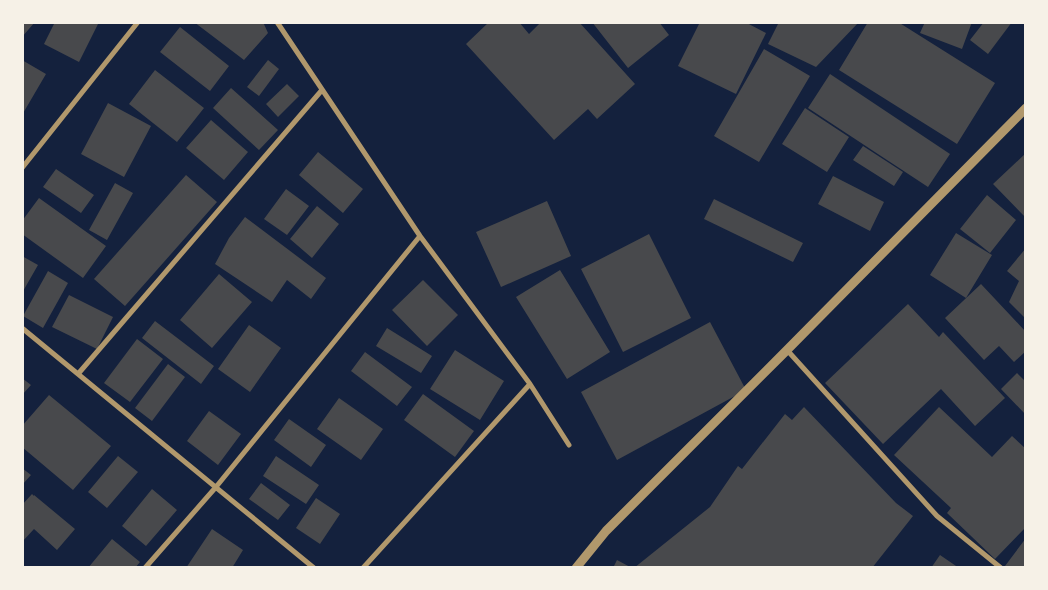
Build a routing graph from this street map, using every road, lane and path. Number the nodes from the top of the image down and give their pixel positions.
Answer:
1 (138, 22) edge
2 (277, 22) edge
3 (322, 90) junction
4 (1026, 108) edge
5 (22, 168) edge
6 (420, 236) junction
7 (22, 328) edge
8 (787, 350) junction
9 (78, 374) junction
10 (530, 384) junction
11 (569, 446) dead end
12 (216, 487) junction
13 (144, 568) edge
14 (314, 568) edge
15 (363, 568) edge
16 (576, 568) edge
17 (1001, 568) edge

1 - 5 street
2 - 3 street
3 - 6 street
3 - 9 street
4 - 8 street
6 - 10 street
6 - 12 street
7 - 9 street
8 - 16 street
8 - 17 street
9 - 12 street
10 - 11 street
10 - 15 street
12 - 13 street
12 - 14 street

